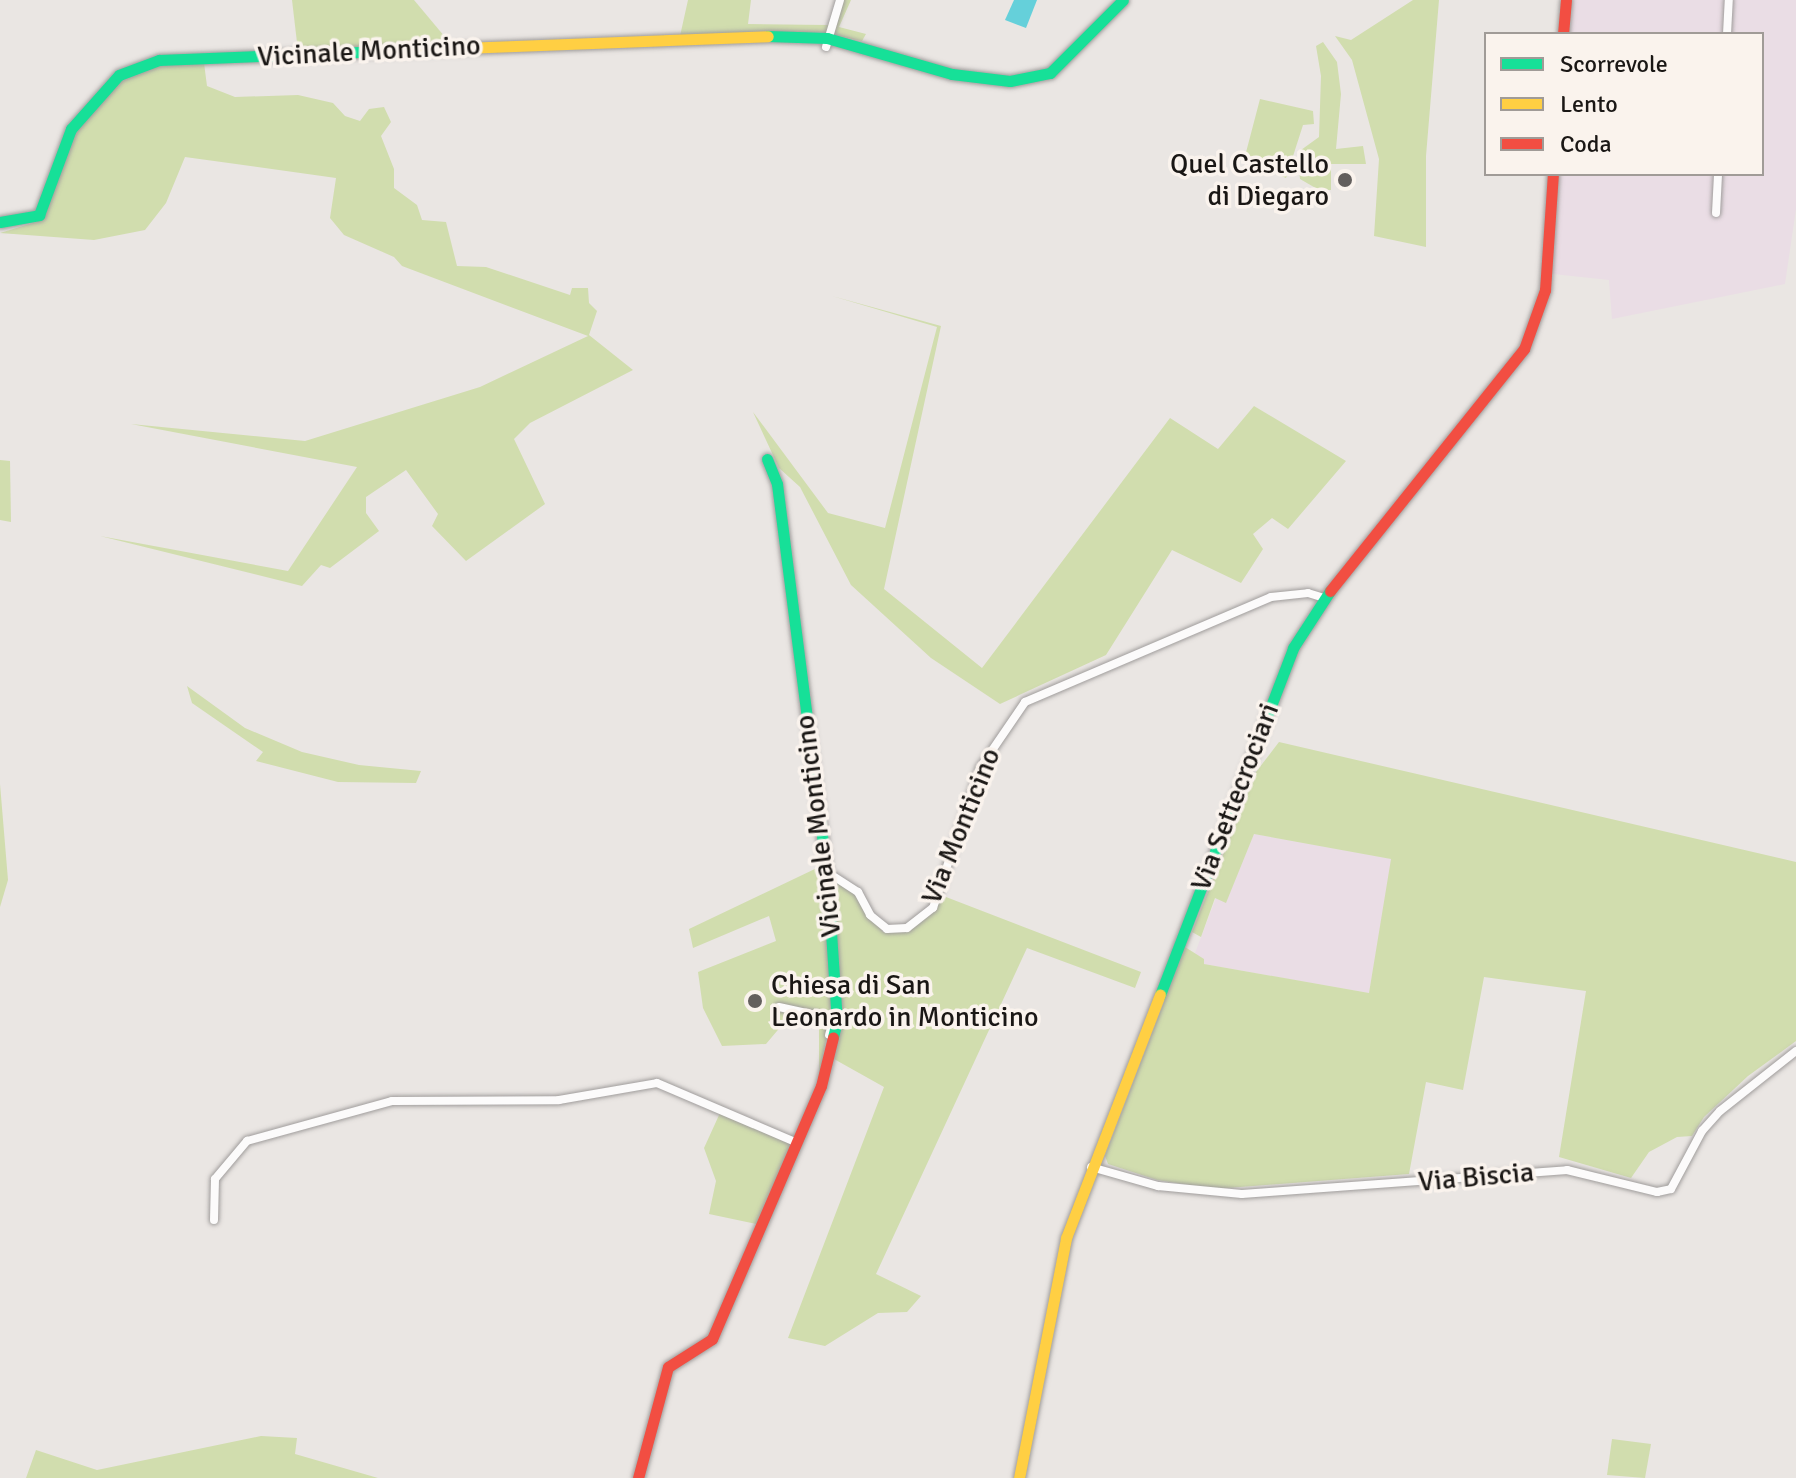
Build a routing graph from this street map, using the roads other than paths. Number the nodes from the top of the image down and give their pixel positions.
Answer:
1 (840, 0) edge
2 (1123, 0) edge
3 (1566, 0) edge
4 (1729, 0) edge
5 (1563, 32) edge
6 (1727, 32) edge
7 (827, 42) junction
8 (1553, 176) edge
9 (1718, 176) edge
10 (1716, 213) dead end
11 (0, 222) edge
12 (767, 459) dead end
13 (1324, 598) junction
14 (827, 872) junction
15 (779, 1007) dead end
16 (1796, 1051) edge
17 (832, 1057) junction
18 (793, 1141) junction
19 (1091, 1167) junction
20 (214, 1220) dead end
21 (638, 1478) edge
22 (1019, 1478) edge

1 - 7 street
2 - 7 street, Vicinale Monticino
3 - 5 street
4 - 6 street
7 - 11 street, Vicinale Monticino
8 - 13 street, Via Settecrociari
9 - 10 street
12 - 14 street, Vicinale Monticino
13 - 14 street, Via Monticino
13 - 19 street, Via Settecrociari
14 - 17 street, Vicinale Monticino
15 - 17 street
16 - 19 street, Via Biscia
17 - 18 street, Vicinale Monticino
18 - 20 street
18 - 21 street, Vicinale Monticino
19 - 22 street, Via Settecrociari

